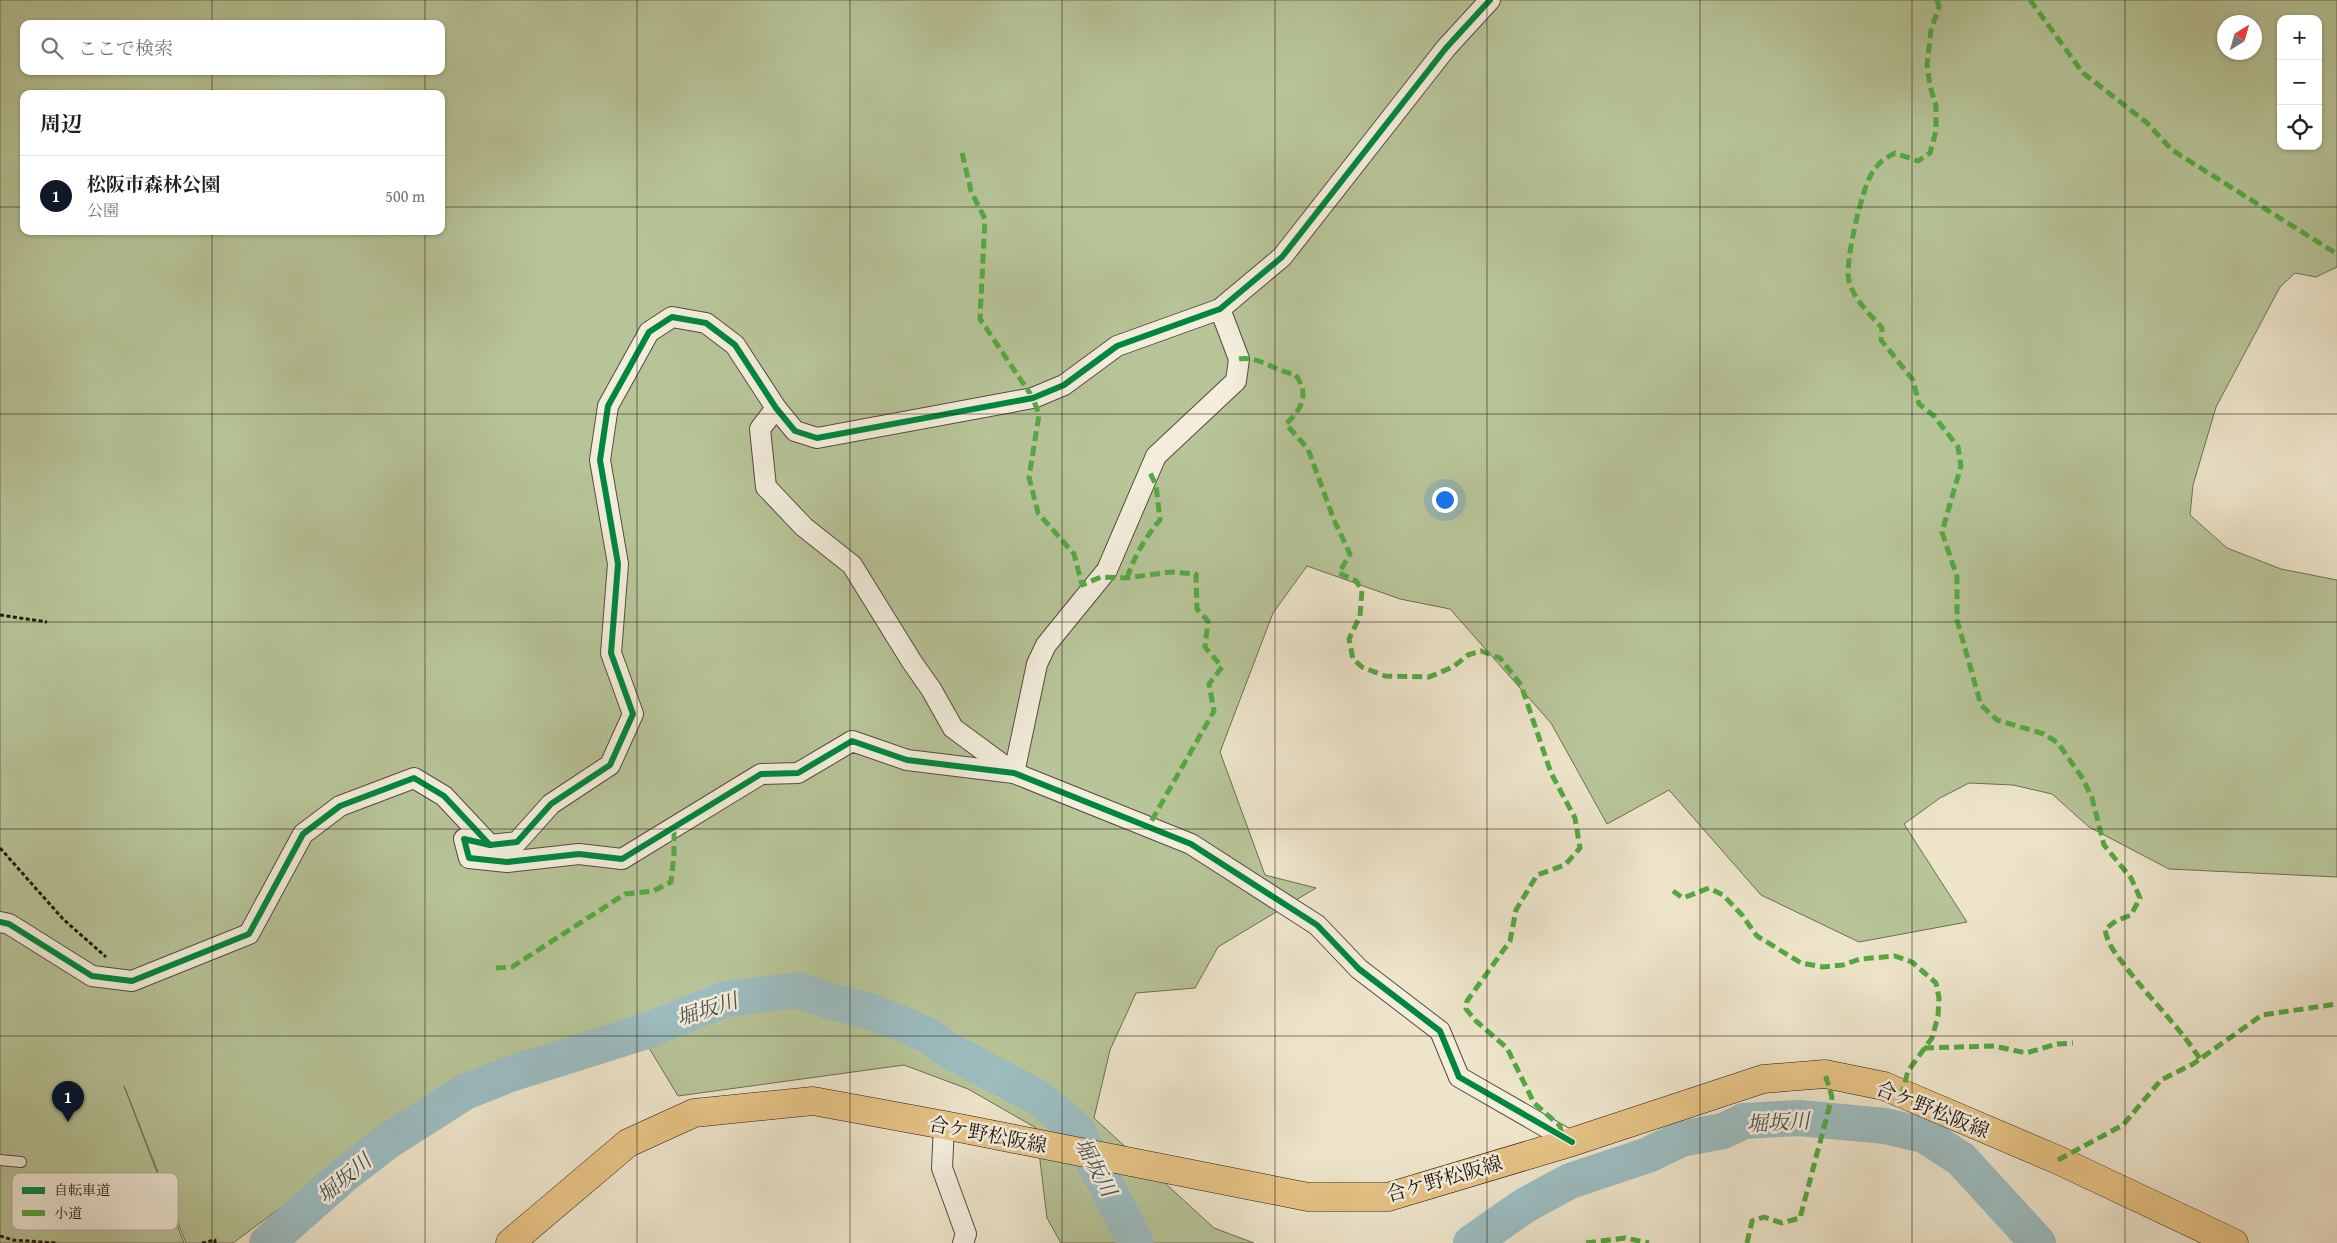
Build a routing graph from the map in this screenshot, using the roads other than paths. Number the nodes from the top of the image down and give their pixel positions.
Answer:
1 (1490, 0) edge
2 (1220, 309) junction
3 (776, 408) junction
4 (1014, 773) junction
5 (490, 845) junction
6 (0, 922) edge
7 (944, 1125) junction
8 (1572, 1142) junction
9 (0, 1160) edge
10 (21, 1162) dead end
11 (510, 1243) edge
12 (962, 1243) edge
13 (2234, 1243) edge

1 - 2 street
2 - 3 street
2 - 4 street
3 - 4 street
3 - 5 street
4 - 5 street
4 - 8 street
5 - 6 street
7 - 8 main road, 合ケ野松阪線
7 - 11 main road, 合ケ野松阪線
7 - 12 street
8 - 13 main road, 合ケ野松阪線
9 - 10 lane

